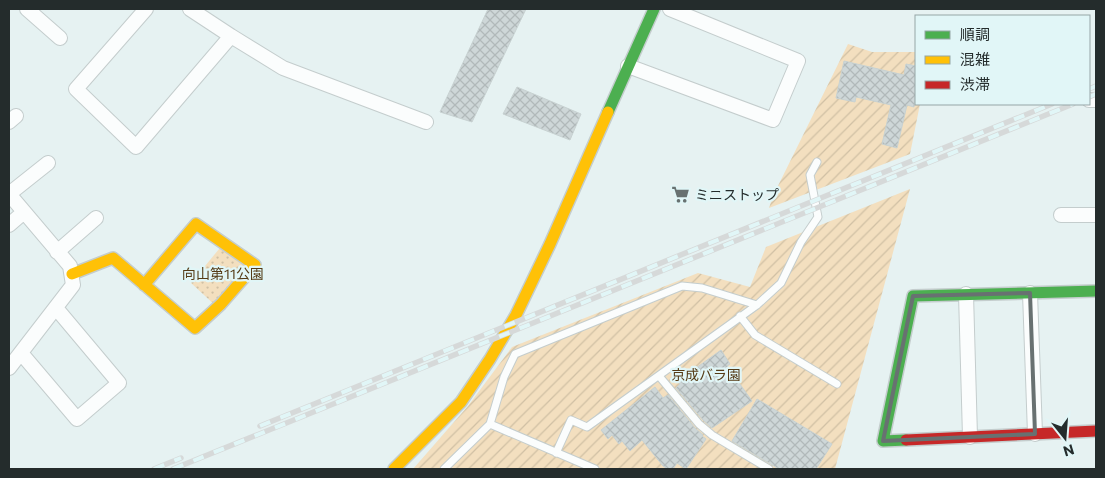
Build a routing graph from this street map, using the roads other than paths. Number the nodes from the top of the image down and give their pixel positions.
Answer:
1 (27, 9) edge
2 (146, 9) edge
3 (190, 9) edge
4 (670, 9) edge
5 (649, 11) edge
6 (205, 13) edge
7 (231, 36) junction
8 (60, 38) dead end
9 (628, 66) junction
10 (426, 122) dead end
11 (818, 162) dead end
12 (48, 163) dead end
13 (9, 194) edge
14 (24, 212) junction
15 (1062, 215) dead end
16 (1096, 215) edge
17 (96, 218) dead end
18 (9, 225) edge
19 (57, 252) junction
20 (72, 274) junction
21 (144, 285) junction
22 (1096, 291) edge
23 (1030, 293) junction
24 (966, 294) junction
25 (757, 305) junction
26 (56, 308) junction
27 (740, 316) junction
28 (21, 353) junction
29 (9, 368) edge
30 (659, 376) junction
31 (837, 384) dead end
32 (490, 424) junction
33 (1096, 430) edge
34 (1035, 434) junction
35 (970, 437) junction
36 (556, 453) junction
37 (394, 469) edge
38 (444, 469) edge
39 (595, 469) edge
40 (769, 469) edge

1 - 8 street
2 - 7 street
3 - 6 street
4 - 9 street
5 - 9 street
6 - 7 street
7 - 10 street
9 - 37 street
11 - 25 lane
12 - 13 street
13 - 14 street
14 - 18 street
14 - 19 street
15 - 16 street
17 - 19 street
19 - 20 street
20 - 21 street
20 - 26 street
21 - 21 street
22 - 23 street
23 - 24 street
23 - 34 street
24 - 35 street
24 - 35 street
25 - 27 lane
25 - 32 lane
26 - 28 street
26 - 28 street
27 - 30 lane
27 - 31 lane
28 - 29 street
30 - 36 lane
30 - 40 lane
32 - 36 lane
32 - 38 lane
33 - 34 street
34 - 35 street
36 - 39 lane

